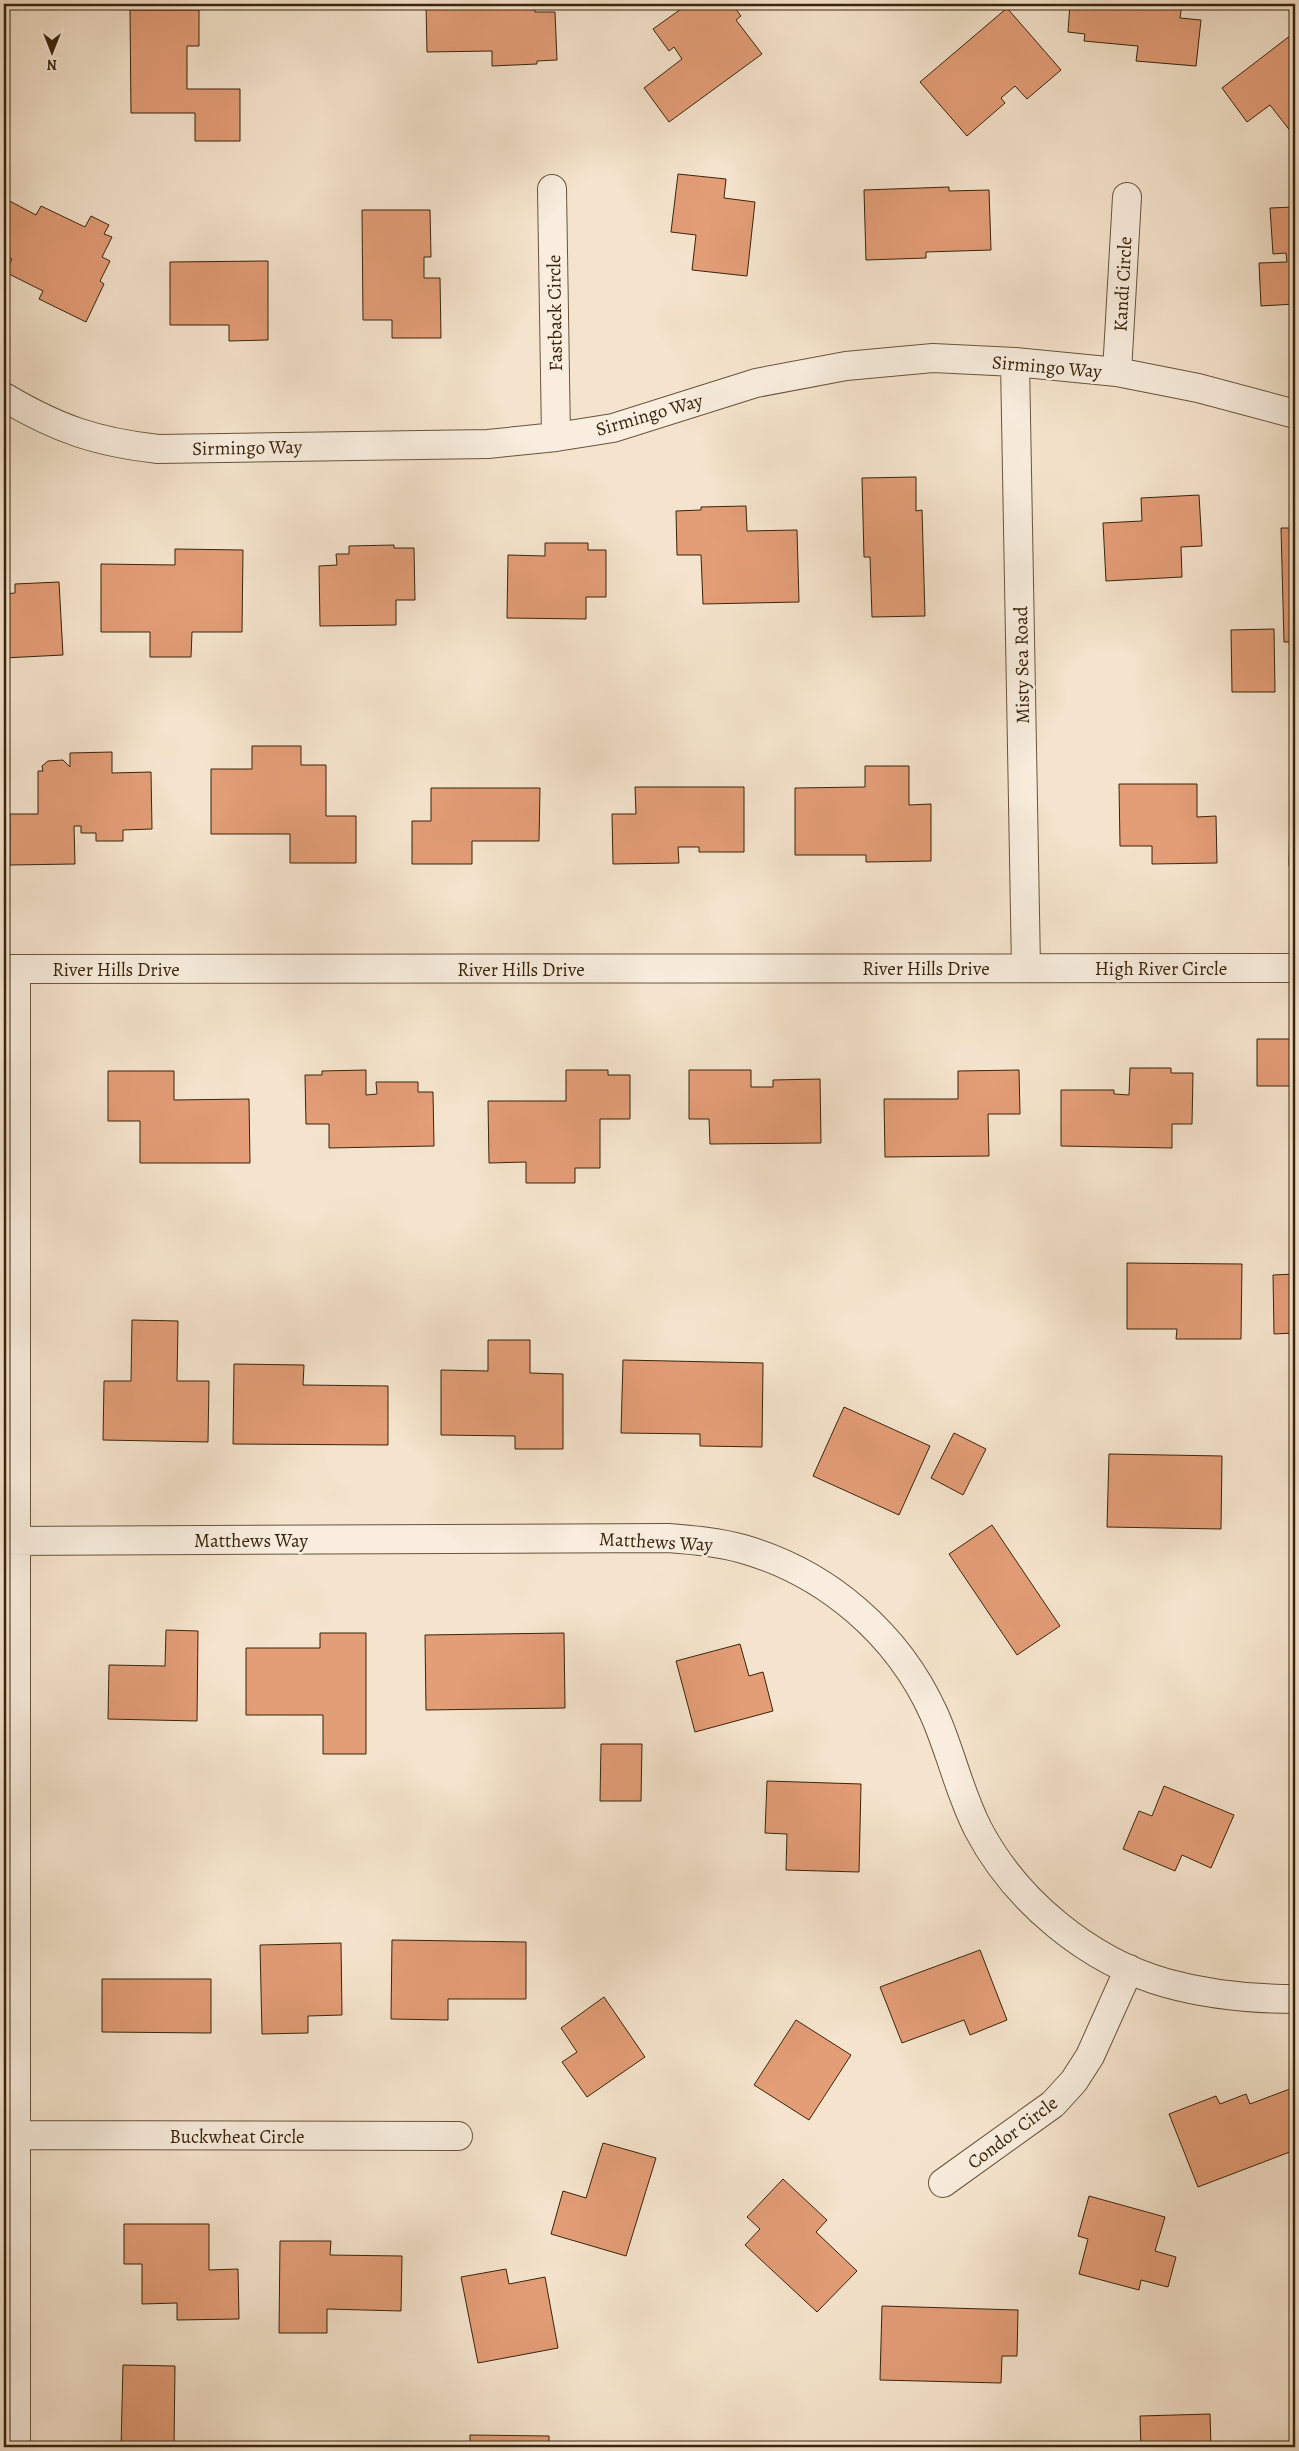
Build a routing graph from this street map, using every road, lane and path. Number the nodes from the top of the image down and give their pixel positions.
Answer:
1 (552, 189) dead end
2 (1127, 197) dead end
3 (1015, 362) junction
4 (1117, 372) junction
5 (4, 397) edge
6 (1295, 414) edge
7 (556, 436) junction
8 (1026, 968) junction
9 (1295, 968) edge
10 (10, 969) edge
11 (10, 1541) edge
12 (1129, 1969) junction
13 (1295, 1999) edge
14 (15, 2135) junction
15 (458, 2136) dead end
16 (943, 2183) dead end
17 (16, 2447) edge

1 - 7 street, Fastback Circle
2 - 4 street, Kandi Circle
3 - 4 street, Sirmingo Way
3 - 7 street, Sirmingo Way
3 - 8 street, Misty Sea Road
4 - 6 street, Sirmingo Way
5 - 7 street, Sirmingo Way
8 - 9 street, High River Circle
8 - 10 street, River Hills Drive
10 - 11 street
11 - 12 street, Matthews Way
11 - 14 street
12 - 13 street, Matthews Way
12 - 16 street, Condor Circle
14 - 15 street, Buckwheat Circle
14 - 17 street

